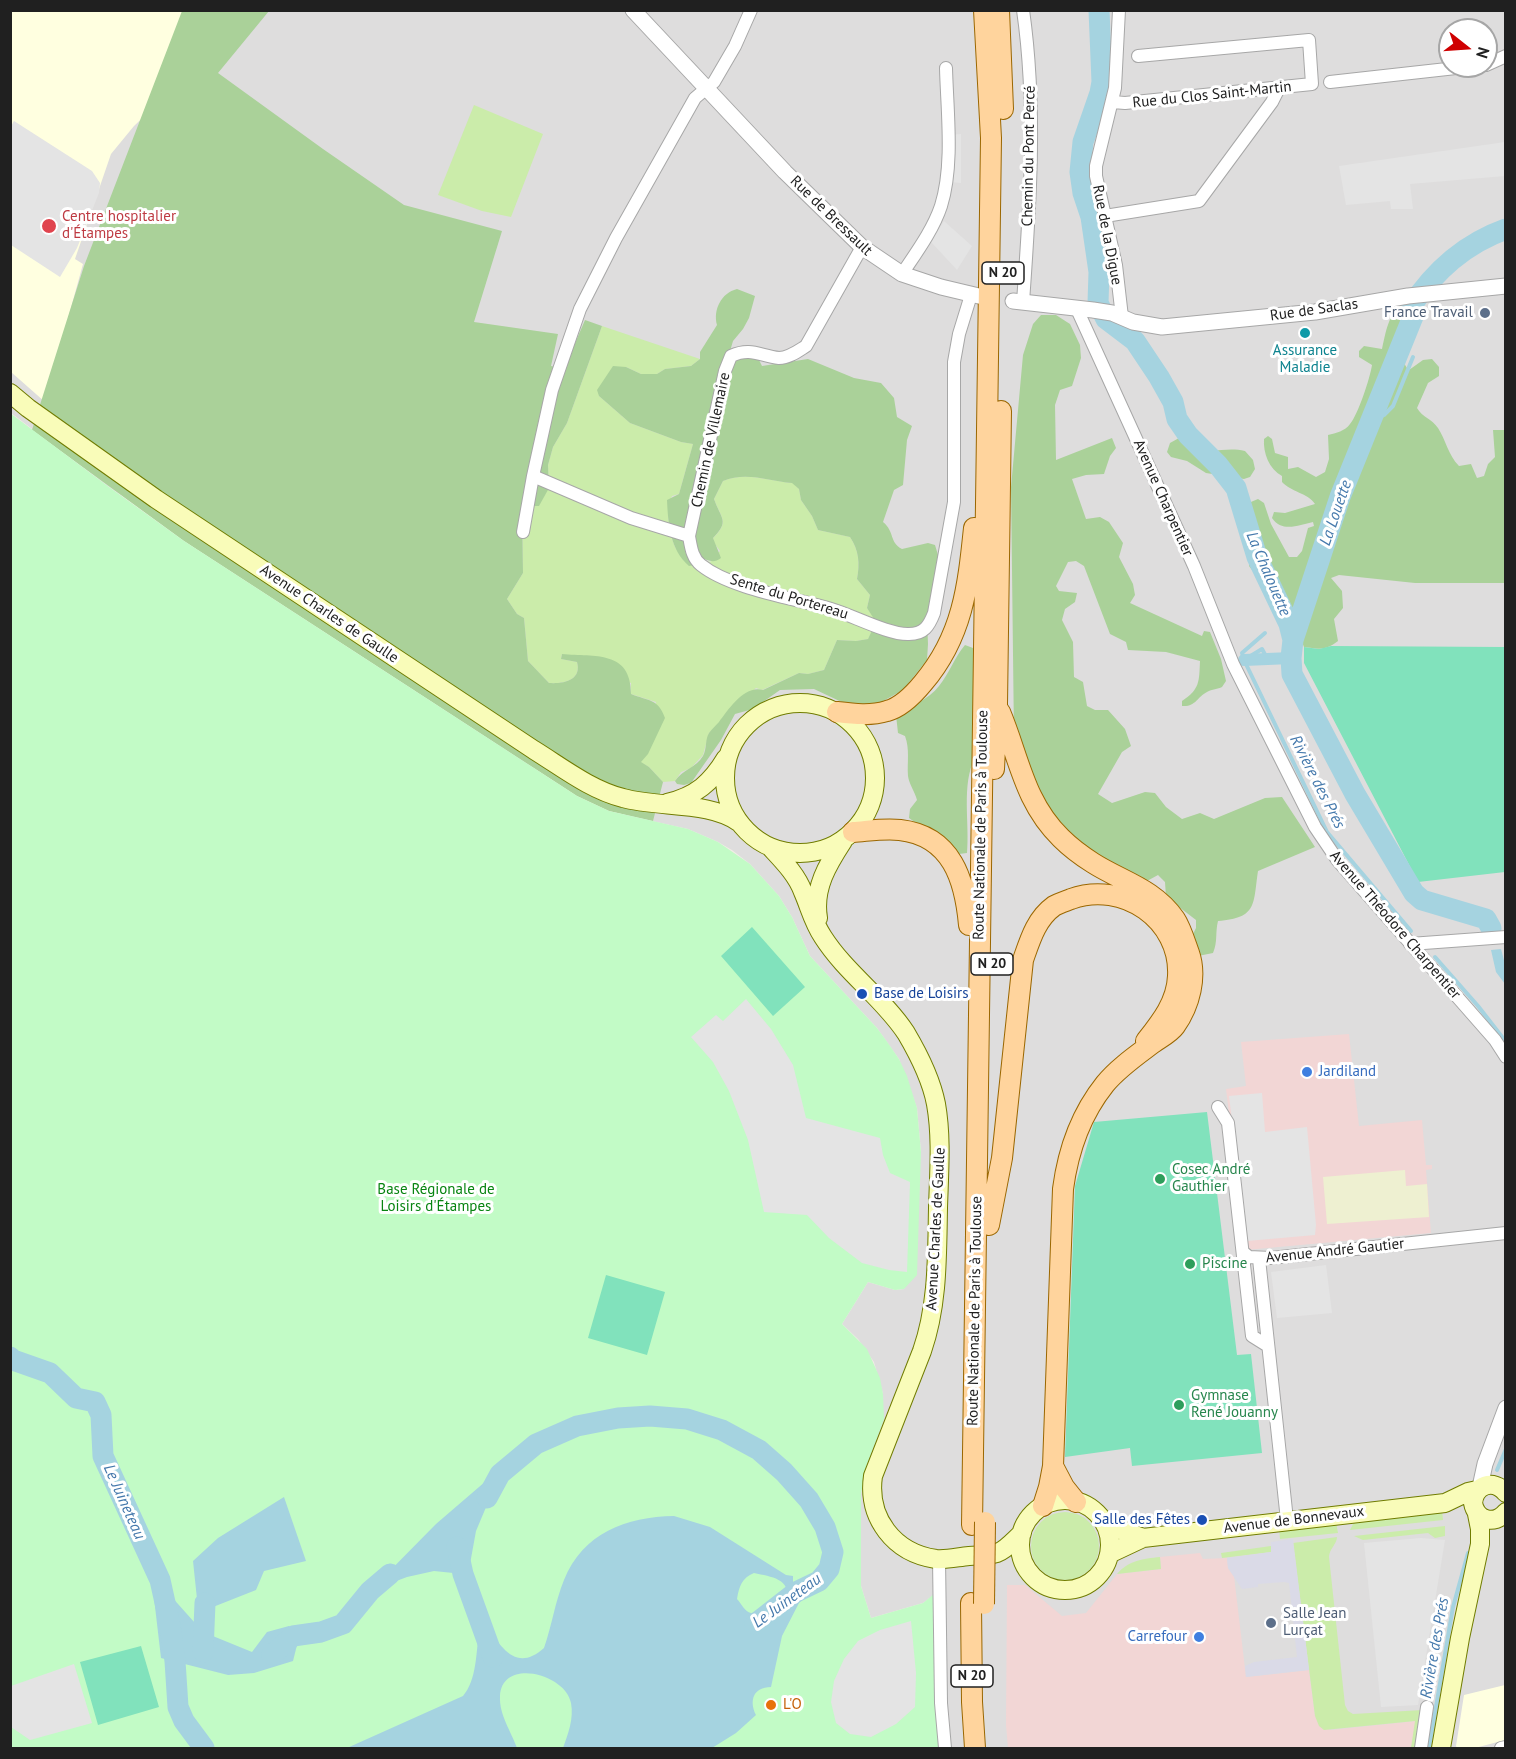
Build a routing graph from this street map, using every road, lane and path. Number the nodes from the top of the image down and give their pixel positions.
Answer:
1 (633, 10) edge
2 (751, 10) edge
3 (984, 10) edge
4 (999, 10) edge
5 (1023, 10) edge
6 (1119, 10) edge
7 (1138, 56) dead end
8 (946, 68) dead end
9 (1438, 70) edge
10 (1330, 82) dead end
11 (1279, 88) junction
12 (707, 89) junction
13 (1113, 102) junction
14 (1105, 216) junction
15 (862, 247) junction
16 (902, 274) junction
17 (1506, 286) edge
18 (977, 296) joint
19 (1018, 301) joint
20 (1076, 307) junction
21 (1117, 315) junction
22 (10, 393) edge
23 (533, 476) junction
24 (986, 482) junction
25 (524, 532) dead end
26 (689, 536) junction
27 (1246, 690) joint
28 (997, 704) junction
29 (837, 712) junction
30 (731, 749) junction
31 (663, 805) junction
32 (740, 824) junction
33 (848, 836) junction
34 (771, 848) junction
35 (823, 937) junction
36 (1506, 937) edge
37 (1410, 944) junction
38 (980, 957) junction
39 (1506, 1057) edge
40 (1130, 1060) junction
41 (1218, 1107) dead end
42 (989, 1225) junction
43 (1506, 1233) edge
44 (1243, 1252) junction
45 (1259, 1258) junction
46 (1268, 1346) junction
47 (1506, 1408) edge
48 (1053, 1466) junction
49 (1479, 1489) junction
50 (1505, 1490) edge
51 (1076, 1502) junction
52 (1445, 1503) junction
53 (1043, 1506) junction
54 (1475, 1512) junction
55 (1504, 1514) edge
56 (1287, 1520) junction
57 (978, 1523) junction
58 (1105, 1524) junction
59 (1022, 1533) junction
60 (1143, 1538) junction
61 (998, 1553) junction
62 (1109, 1554) junction
63 (939, 1559) junction
64 (1025, 1565) junction
65 (1468, 1599) junction
66 (977, 1604) junction
67 (1427, 1707) dead end
68 (1506, 1747) edge
69 (945, 1749) edge
70 (975, 1749) edge
71 (988, 1749) edge
72 (1421, 1749) edge
73 (1441, 1749) edge
74 (1501, 1749) edge

1 - 12 street, Rue de Bressault
2 - 12 street
3 - 24 main road, Route Nationale de Paris à Toulouse / N 20
4 - 28 main road, Route Nationale de Paris à Toulouse / N 20
5 - 19 street, Chemin du Pont Percé
6 - 13 street, Rue de la Digue
7 - 11 street, Rue du Clos Saint-Martin
8 - 16 street
9 - 10 street
11 - 13 street, Rue du Clos Saint-Martin
11 - 14 street
12 - 15 street, Rue de Bressault
12 - 23 street
13 - 14 street, Rue de la Digue
14 - 21 street, Rue de la Digue
15 - 16 street, Rue de Bressault
15 - 26 street, Chemin de Villemaire
16 - 18 street, Rue de Bressault
17 - 21 street, Rue de Saclas
18 - 26 street, Sente du Portereau
19 - 20 street
20 - 21 street
20 - 27 street, Avenue Charpentier
22 - 31 main road, Avenue Charles de Gaulle
23 - 25 street
23 - 26 street
24 - 29 main road
24 - 38 main road, Route Nationale de Paris à Toulouse / N 20
27 - 37 street, Avenue Théodore Charpentier
28 - 40 main road
28 - 42 main road, Route Nationale de Paris à Toulouse / N 20
29 - 30 main road
29 - 33 main road
30 - 31 main road, Avenue Charles de Gaulle
30 - 32 main road
31 - 32 main road, Avenue Charles de Gaulle
32 - 34 main road
33 - 34 main road
33 - 35 main road, Avenue Charles de Gaulle
33 - 38 main road
34 - 35 main road, Avenue Charles de Gaulle
35 - 63 main road, Avenue Charles de Gaulle
36 - 37 street
37 - 39 street, Avenue Théodore Charpentier
38 - 57 main road, Route Nationale de Paris à Toulouse / N 20
40 - 42 main road
40 - 48 main road
41 - 44 street, Avenue André Gautier
42 - 57 main road, Route Nationale de Paris à Toulouse / N 20
43 - 45 street, Avenue André Gautier
44 - 45 street, Avenue André Gautier
44 - 46 street
45 - 46 street
46 - 56 street
47 - 49 street
48 - 51 main road
48 - 53 main road
49 - 50 main road
49 - 52 main road, Avenue de Bonnevaux
49 - 54 main road
51 - 53 main road
51 - 58 main road
52 - 54 main road, Avenue de Bonnevaux
52 - 56 main road, Avenue de Bonnevaux
53 - 59 main road
54 - 55 main road, Avenue de Bonnevaux
54 - 65 main road
55 - 65 main road
56 - 60 main road, Avenue de Bonnevaux
57 - 66 main road, Route Nationale de Paris à Toulouse / N 20, bridge
58 - 60 main road, Avenue de Bonnevaux
58 - 62 main road
59 - 61 main road
59 - 64 main road
60 - 62 main road, Avenue de Bonnevaux
61 - 63 main road, Avenue Charles de Gaulle
61 - 64 main road, Avenue Charles de Gaulle
62 - 64 main road
63 - 69 street
65 - 73 main road
66 - 70 main road, Route Nationale de Paris à Toulouse / N 20
66 - 71 main road, Route Nationale de Paris à Toulouse / N 20
67 - 72 street
68 - 74 street

